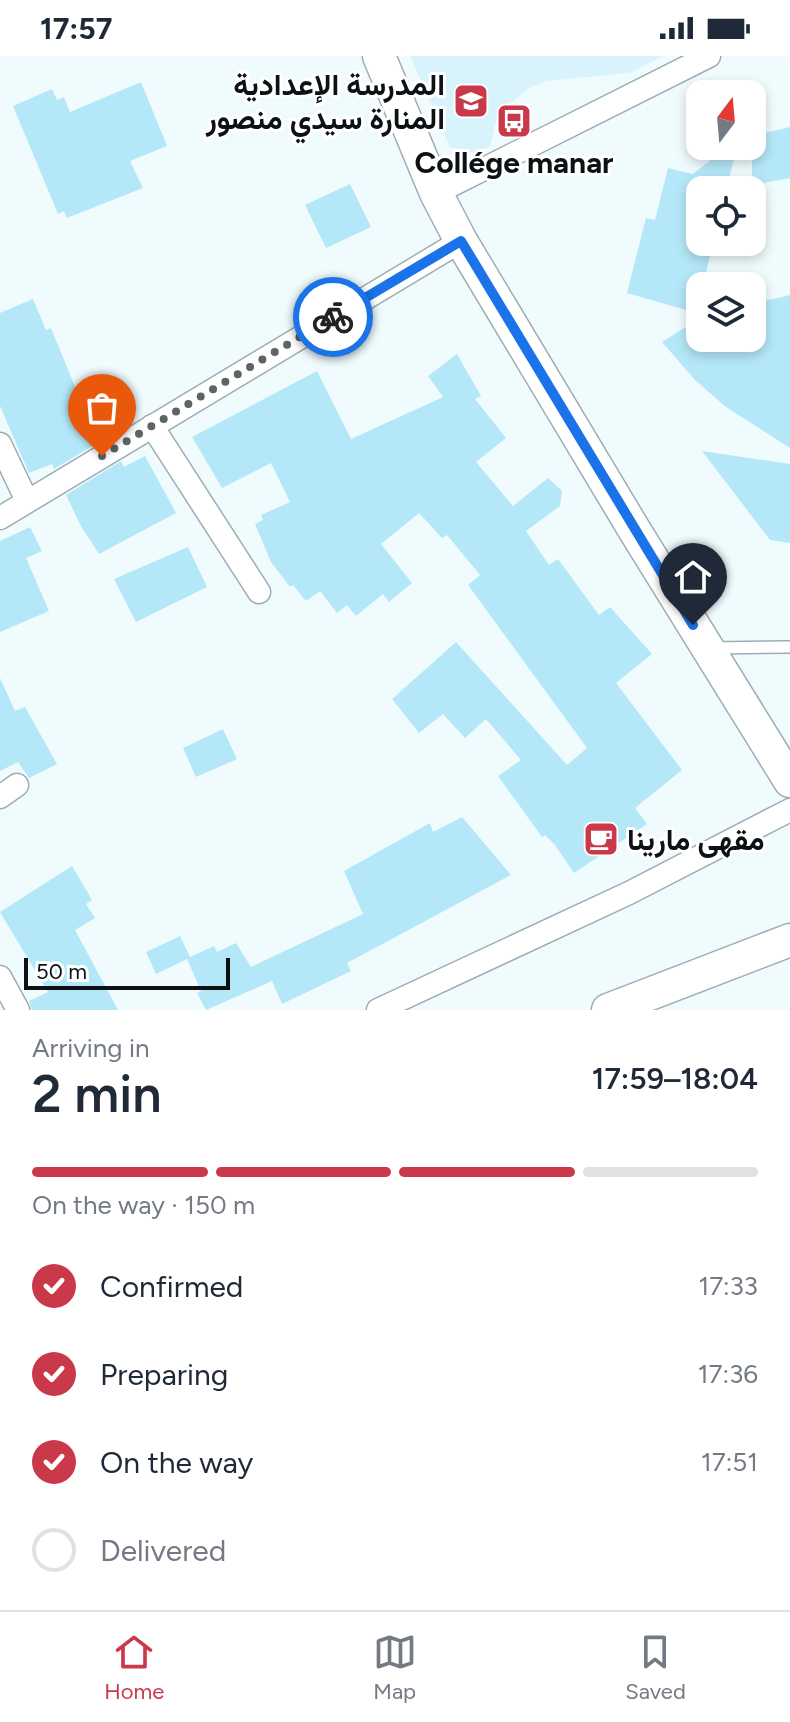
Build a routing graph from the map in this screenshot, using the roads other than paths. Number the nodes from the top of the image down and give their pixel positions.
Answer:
1 (379, 56) edge
2 (709, 56) edge
3 (436, 193) junction
4 (461, 241) junction
5 (152, 426) junction
6 (0, 444) edge
7 (27, 501) junction
8 (0, 518) edge
9 (259, 592) dead end
10 (790, 647) edge
11 (708, 648) junction
12 (790, 781) edge
13 (790, 810) edge
14 (790, 940) edge
15 (0, 977) edge
16 (18, 1010) edge
17 (378, 1010) edge
18 (608, 1010) edge

1 - 3 street
2 - 3 street
3 - 4 street
4 - 5 street
4 - 11 street
5 - 7 street
5 - 9 street
6 - 7 street
7 - 8 street
10 - 11 lane
11 - 12 street
13 - 17 street
14 - 18 street
15 - 16 street

